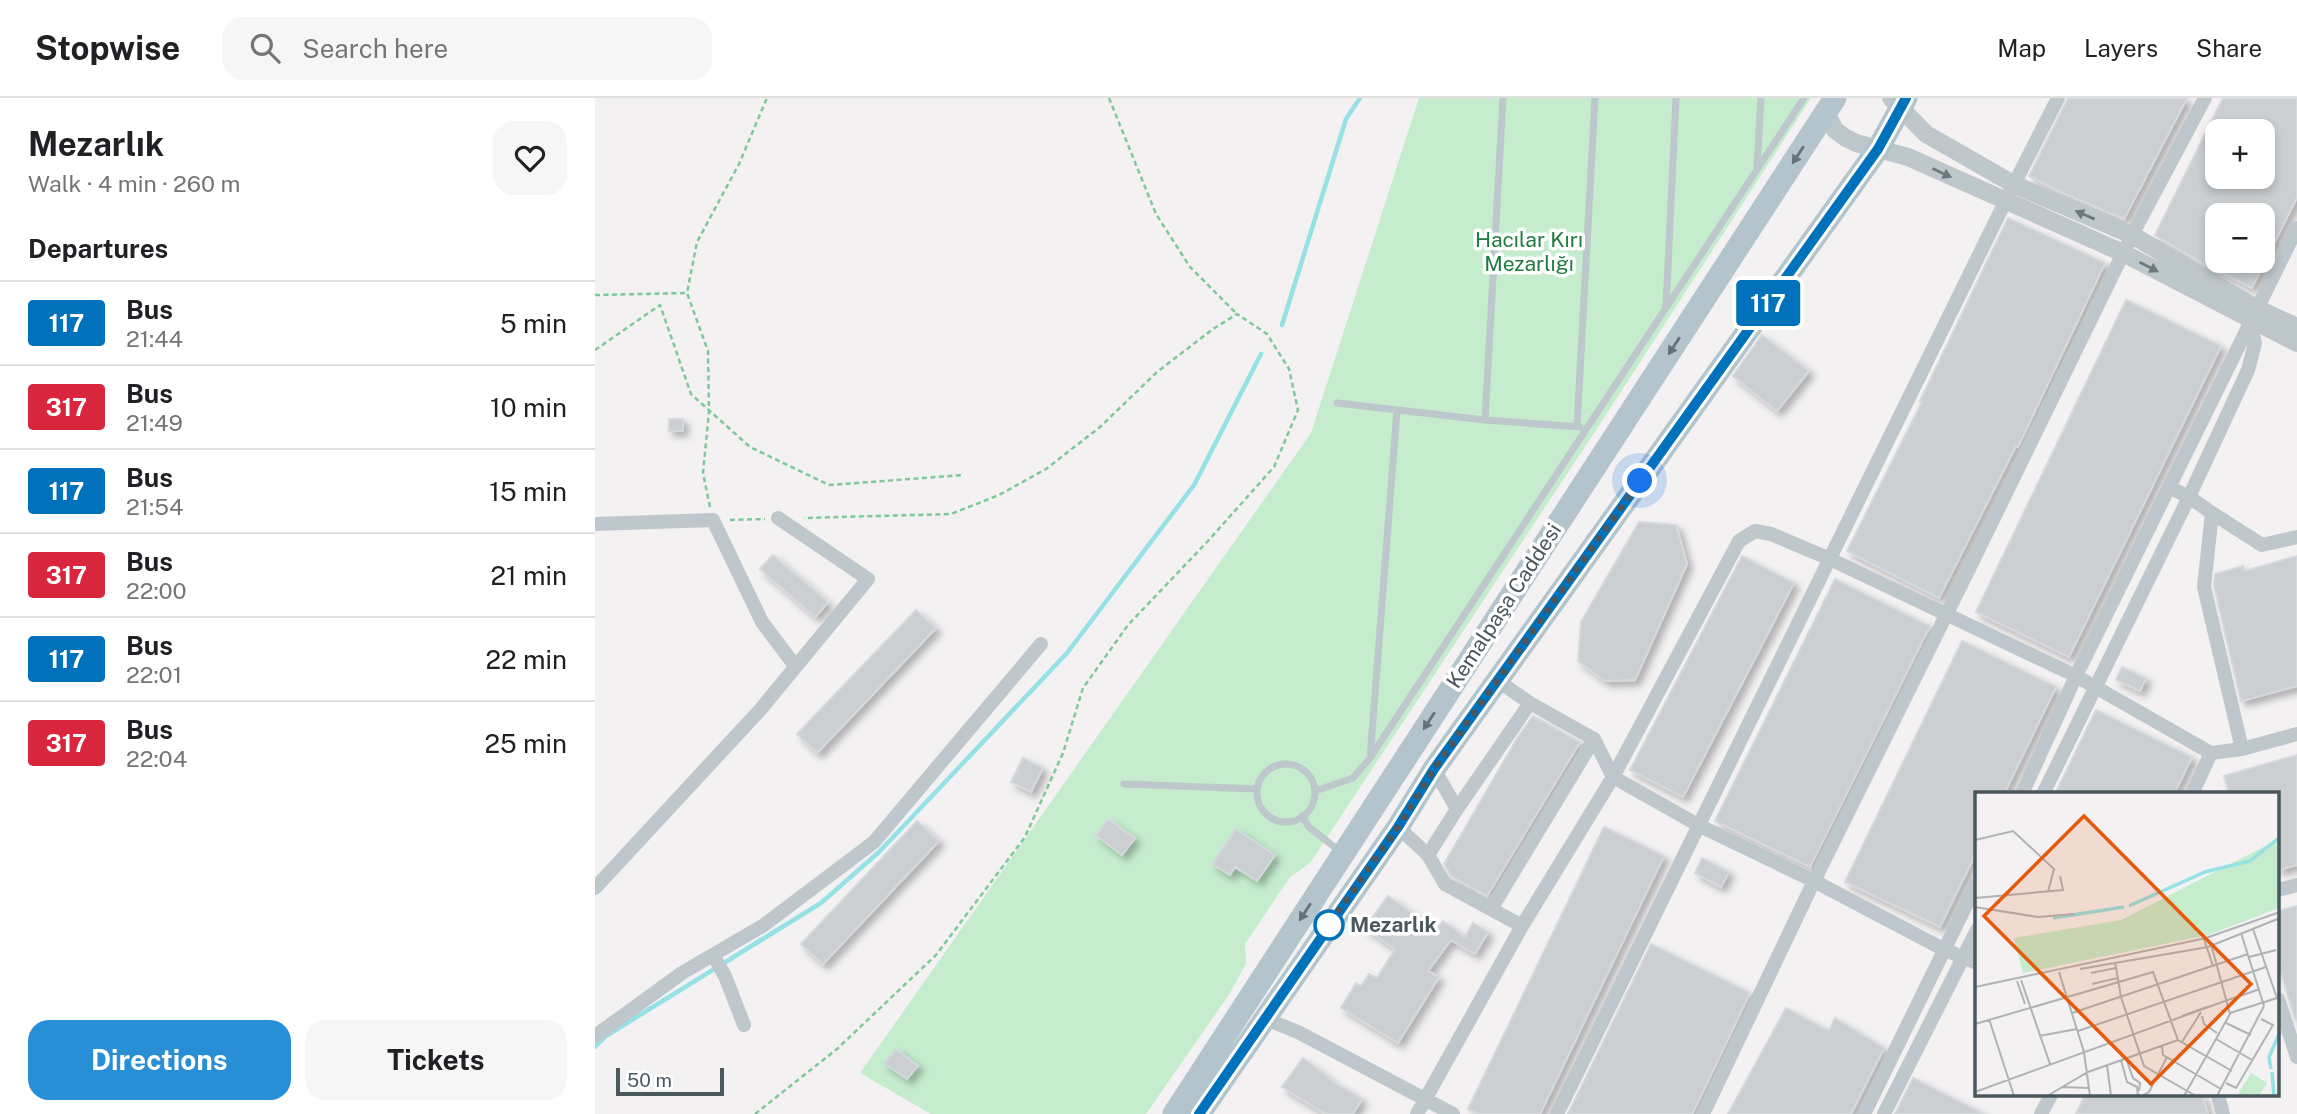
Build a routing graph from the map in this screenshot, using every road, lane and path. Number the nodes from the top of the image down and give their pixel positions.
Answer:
1 (767, 98) edge
2 (1109, 98) edge
3 (1503, 98) edge
4 (1595, 98) edge
5 (1676, 98) edge
6 (1761, 98) edge
7 (1804, 98) edge
8 (2059, 98) edge
9 (2205, 98) edge
10 (1899, 102) edge
11 (1831, 105) edge
12 (1878, 149) junction
13 (1757, 170) junction
14 (2015, 184) junction
15 (2005, 202) junction
16 (2297, 228) edge
17 (2132, 235) junction
18 (2123, 253) junction
19 (687, 293) junction
20 (595, 295) edge
21 (1666, 308) junction
22 (1237, 314) dead end
23 (2253, 317) junction
24 (2297, 327) edge
25 (2297, 342) edge
26 (595, 350) edge
27 (1337, 403) dead end
28 (1397, 410) junction
29 (709, 411) junction
30 (1485, 420) junction
31 (1577, 426) junction
32 (1587, 430) junction
33 (964, 475) dead end
34 (2169, 487) junction
35 (2189, 496) junction
36 (2212, 513) junction
37 (778, 519) dead end
38 (713, 520) junction
39 (595, 524) edge
40 (2297, 537) edge
41 (1830, 559) junction
42 (1946, 615) junction
43 (1041, 644) dead end
44 (795, 666) junction
45 (2076, 676) junction
46 (1498, 681) junction
47 (2095, 687) junction
48 (1530, 703) junction
49 (2297, 734) edge
50 (1594, 739) junction
51 (2242, 748) junction
52 (2211, 753) junction
53 (1370, 758) junction
54 (1434, 769) junction
55 (1613, 777) junction
56 (1124, 784) dead end
57 (1257, 789) junction
58 (1315, 791) junction
59 (2023, 792) edge
60 (2044, 792) edge
61 (2193, 792) edge
62 (1457, 809) junction
63 (1302, 816) junction
64 (1700, 826) junction
65 (1398, 827) junction
66 (1342, 853) junction
67 (1428, 855) junction
68 (1814, 881) junction
69 (2297, 885) edge
70 (1975, 887) edge
71 (595, 888) edge
72 (2280, 889) edge
73 (1491, 909) junction
74 (1522, 926) junction
75 (1975, 939) edge
76 (1943, 949) junction
77 (715, 958) junction
78 (1970, 960) edge
79 (2280, 1006) edge
80 (1263, 1018) junction
81 (744, 1025) dead end
82 (595, 1036) edge
83 (2289, 1039) edge
84 (2297, 1057) edge
85 (2050, 1096) edge
86 (2218, 1096) edge
87 (1425, 1099) junction
88 (1174, 1114) edge
89 (1199, 1114) edge
90 (1417, 1114) edge
91 (1453, 1114) edge
92 (1557, 1114) edge
93 (1703, 1114) edge
94 (1864, 1114) edge
95 (1884, 1114) edge
96 (2041, 1114) edge
97 (2223, 1114) edge

1 - 19 path
2 - 22 path
3 - 30 lane
4 - 31 lane
5 - 21 lane
6 - 13 lane
7 - 13 lane
8 - 14 street
9 - 17 street
10 - 12 main road, Kemalpaşa Caddesi
10 - 14 street
11 - 12 street
11 -> 66 main road, Kemalpaşa Caddesi
12 -> 15 street
12 - 46 main road, Kemalpaşa Caddesi
13 - 21 lane
14 - 15 street
17 -> 14 street
15 - 18 street
15 - 41 street
16 - 23 street
17 - 18 street
17 - 23 street
18 -> 23 street
18 - 42 street
19 - 20 path
19 - 29 path
21 - 32 lane
23 - 24 street
23 - 25 street
23 - 34 street
23 - 35 street
26 - 29 path
27 - 28 lane
28 - 30 lane
28 - 53 lane
29 - 33 path
29 - 38 path
30 - 31 lane
31 - 32 lane
32 - 53 lane
34 - 35 street
34 - 45 street
35 - 36 street
35 - 47 street
36 - 40 street
36 - 51 street
37 - 44 street
38 - 39 street
38 - 44 street
41 - 42 street
41 - 55 street
41 - 64 street
42 - 45 street
42 - 68 street
43 - 77 street
44 - 71 street
45 - 47 street
45 - 59 street
46 - 48 street
46 - 54 main road, Kemalpaşa Caddesi
47 - 52 street
47 - 60 street
48 - 50 street
48 - 62 street
49 - 51 street
50 - 55 street
50 - 73 street
51 - 52 street
52 - 61 street
53 - 58 lane
54 - 62 street
54 - 65 main road, Kemalpaşa Caddesi
55 - 64 street
55 - 74 street
56 - 57 lane
57 - 58 lane
57 - 63 lane
58 - 63 lane
62 - 67 street
63 - 66 lane
64 - 68 street
64 - 92 street
65 - 67 street
65 - 80 main road, Kemalpaşa Caddesi
66 -> 88 main road, Kemalpaşa Caddesi
67 - 73 street
68 - 76 street
68 - 93 street
69 - 72 street
70 - 76 street
73 - 74 street
74 - 87 street
75 - 78 street
76 - 78 street
76 - 94 street
77 - 81 street
77 - 82 street
78 - 95 street
79 - 83 street
80 - 87 street
80 - 89 main road, Kemalpaşa Caddesi
83 - 84 street
85 - 96 street
86 - 97 street
87 - 90 street
87 - 91 street

